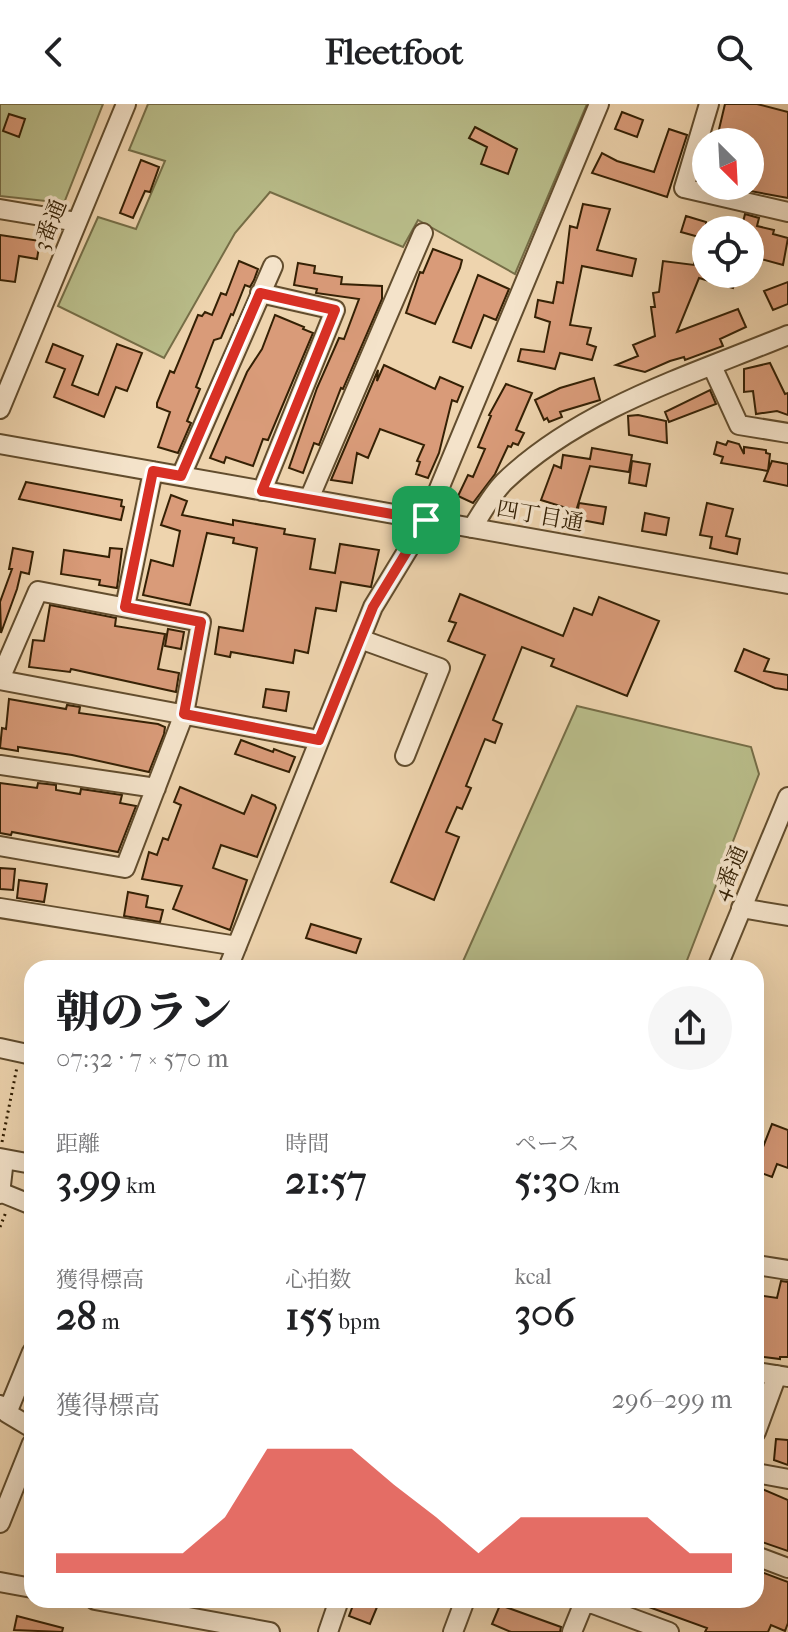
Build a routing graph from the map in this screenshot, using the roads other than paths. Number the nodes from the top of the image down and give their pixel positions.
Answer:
1 (126, 104) edge
2 (599, 104) edge
3 (709, 104) edge
4 (0, 209) edge
5 (788, 212) edge
6 (77, 222) junction
7 (423, 233) dead end
8 (273, 266) dead end
9 (260, 293) junction
10 (788, 335) edge
11 (712, 366) junction
12 (0, 409) edge
13 (788, 433) edge
14 (0, 444) edge
15 (153, 471) junction
16 (181, 476) junction
17 (262, 491) junction
18 (309, 499) junction
19 (426, 520) junction
20 (472, 528) junction
21 (788, 584) edge
22 (125, 607) junction
23 (360, 639) junction
24 (0, 679) edge
25 (184, 714) junction
26 (319, 740) junction
27 (405, 756) dead end
28 (0, 765) edge
29 (156, 788) junction
30 (788, 797) edge
31 (0, 846) edge
32 (0, 908) edge
33 (741, 908) junction
34 (788, 916) edge
35 (237, 946) junction
36 (231, 960) edge
37 (720, 960) edge
38 (0, 1048) edge
39 (24, 1054) edge
40 (1, 1157) edge
41 (24, 1162) edge
42 (0, 1193) edge
43 (24, 1202) edge
44 (764, 1266) edge
45 (788, 1270) edge
46 (24, 1368) edge
47 (783, 1376) edge
48 (3, 1409) edge
49 (764, 1415) edge
50 (24, 1423) edge
51 (764, 1474) edge
52 (788, 1479) edge
53 (24, 1483) edge
54 (0, 1523) edge
55 (764, 1559) edge
56 (788, 1568) edge
57 (0, 1582) edge
58 (24, 1586) edge
59 (164, 1608) edge
60 (336, 1608) edge
61 (462, 1608) edge
62 (582, 1608) edge
63 (606, 1608) edge
64 (160, 1632) edge
65 (270, 1632) edge
66 (328, 1632) edge
67 (453, 1632) edge
68 (572, 1632) edge
69 (669, 1632) edge

1 - 6 street, 3番通
2 - 19 street
3 - 5 street
4 - 6 street
6 - 12 street, 3番通
7 - 18 street
8 - 9 street
9 - 16 street
9 - 17 street
10 - 11 street
11 - 13 street
11 - 20 street
14 - 15 street, 四丁目通
15 - 16 street, 四丁目通
15 - 22 street
16 - 17 street, 四丁目通
17 - 18 street, 四丁目通
18 - 19 street, 四丁目通
19 - 20 street, 四丁目通
19 - 23 street
20 - 21 street, 四丁目通
22 - 24 street
22 - 25 street
23 - 26 street
23 - 27 street
24 - 25 street
25 - 26 street
25 - 29 street
26 - 35 street
28 - 29 street
29 - 31 street
30 - 33 street, 4番通
32 - 35 street
33 - 34 street
33 - 37 street, 4番通
35 - 36 street
38 - 39 street
40 - 41 street
40 - 42 street
42 - 43 street
44 - 45 street
46 - 48 street
47 - 49 street
48 - 50 street
51 - 52 street
53 - 54 street
55 - 56 street
57 - 58 street
59 - 64 street
59 - 65 street
60 - 66 street
61 - 67 street
62 - 68 street
63 - 69 street

